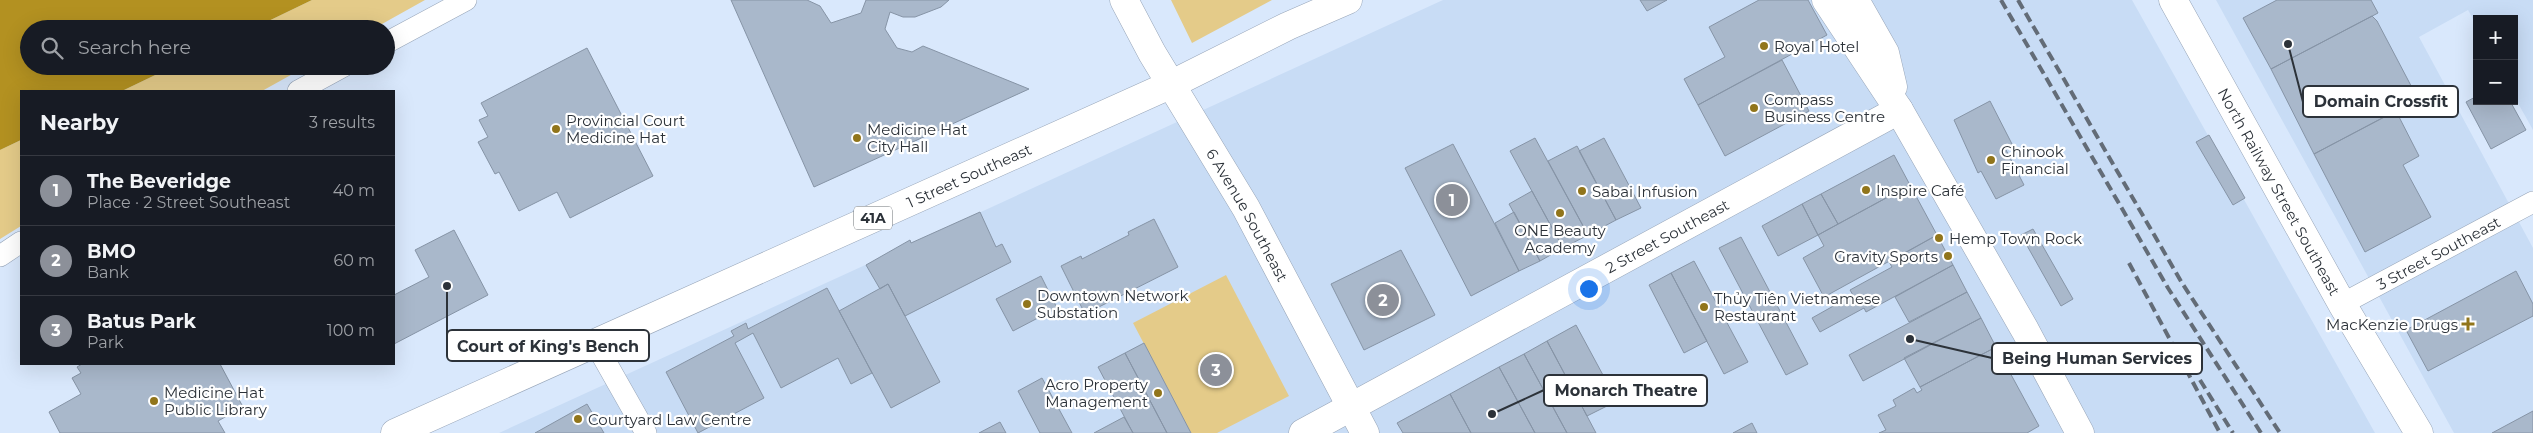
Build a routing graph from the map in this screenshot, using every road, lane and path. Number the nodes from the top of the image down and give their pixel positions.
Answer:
1 (466, 0) edge
2 (1124, 0) edge
3 (1348, 0) edge
4 (1826, 0) edge
5 (1856, 0) edge
6 (2173, 0) edge
7 (395, 39) edge
8 (327, 75) edge
9 (1172, 84) junction
10 (300, 90) edge
11 (1899, 110) junction
12 (2533, 202) edge
13 (20, 243) edge
14 (0, 256) edge
15 (2342, 304) junction
16 (596, 343) junction
17 (1351, 407) junction
18 (395, 433) edge
19 (646, 433) edge
20 (1303, 433) edge
21 (1365, 433) edge
22 (2080, 433) edge
23 (2419, 433) edge

1 - 7 street
2 - 9 street, 6 Avenue Southeast
3 - 9 street, 1 Street Southeast / 41A
4 - 11 street
5 - 11 street
6 - 15 street, North Railway Street Southeast
8 - 10 street
9 - 16 street, 1 Street Southeast / 41A
9 - 17 street, 6 Avenue Southeast
11 - 17 street, 2 Street Southeast
11 - 22 street
12 - 15 street, 3 Street Southeast
13 - 14 street
15 - 23 street, North Railway Street Southeast
16 - 18 street, 1 Street Southeast / 41A
16 - 19 street
17 - 20 street, 2 Street Southeast
17 - 21 street, 6 Avenue Southeast

